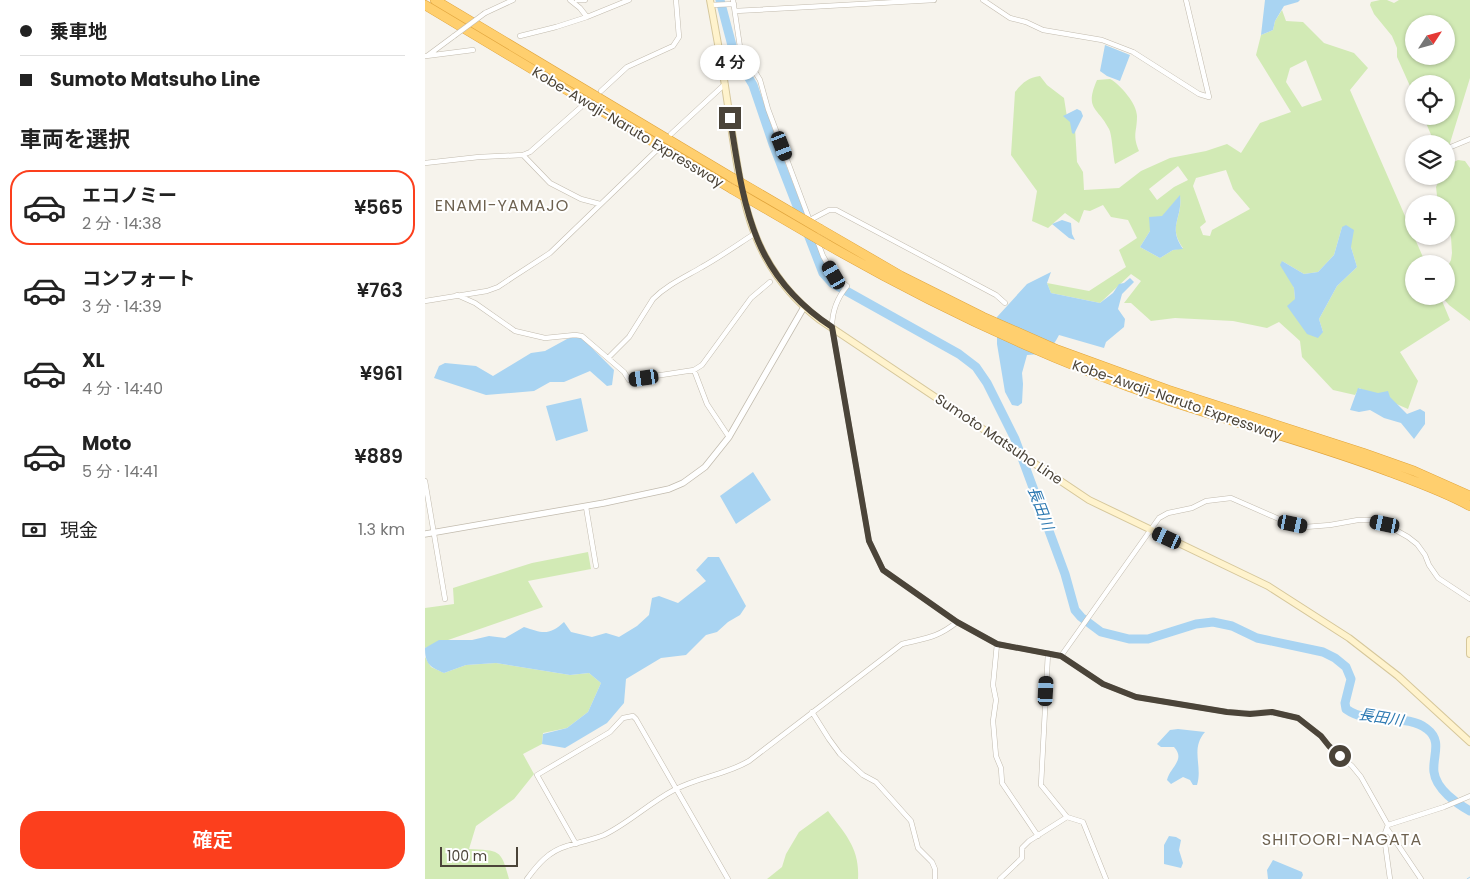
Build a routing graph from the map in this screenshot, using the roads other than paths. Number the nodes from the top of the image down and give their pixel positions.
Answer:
1 (435, 0) edge
2 (513, 0) edge
3 (570, 0) edge
4 (577, 0) edge
5 (585, 0) edge
6 (629, 0) edge
7 (676, 0) edge
8 (934, 0) edge
9 (983, 0) edge
10 (1186, 0) edge
11 (711, 2) edge
12 (733, 2) edge
13 (425, 5) edge
14 (735, 11) junction
15 (587, 17) junction
16 (520, 36) dead end
17 (473, 50) dead end
18 (426, 57) edge
19 (725, 84) junction
20 (601, 91) dead end
21 (581, 107) dead end
22 (671, 134) dead end
23 (1470, 139) edge
24 (1455, 145) edge
25 (657, 150) dead end
26 (523, 155) junction
27 (425, 163) edge
28 (600, 204) junction
29 (810, 220) junction
30 (754, 234) junction
31 (770, 282) dead end
32 (457, 295) junction
33 (425, 301) edge
34 (1005, 303) dead end
35 (804, 308) junction
36 (980, 321) junction
37 (832, 327) junction
38 (1057, 354) junction
39 (607, 358) junction
40 (694, 370) junction
41 (729, 437) junction
42 (425, 481) edge
43 (1470, 496) edge
44 (1470, 506) edge
45 (586, 507) junction
46 (1149, 530) junction
47 (435, 532) junction
48 (425, 534) edge
49 (596, 566) dead end
50 (445, 599) dead end
51 (1470, 599) edge
52 (957, 622) junction
53 (1470, 640) edge
54 (997, 644) junction
55 (1047, 653) junction
56 (1470, 654) edge
57 (1061, 656) junction
58 (812, 712) junction
59 (1470, 742) edge
60 (677, 788) junction
61 (1470, 796) edge
62 (1067, 817) junction
63 (1388, 827) junction
64 (1038, 836) junction
65 (576, 844) junction
66 (527, 879) edge
67 (728, 879) edge
68 (935, 879) edge
69 (1000, 879) edge
70 (1106, 879) edge
71 (1390, 879) edge
72 (1421, 879) edge

1 - 36 highway, Kobe-Awaji-Naruto Expressway, bridge
2 - 18 street, bridge
3 - 15 street
4 - 5 street
6 - 15 street
7 - 20 street
8 - 14 street
9 - 10 street
11 - 12 street
11 - 19 main road, Sumoto Matsuho Line
12 - 14 street
13 - 36 highway, Kobe-Awaji-Naruto Expressway, bridge
14 - 29 street
15 - 16 street
17 - 18 street
19 - 22 street
19 - 30 main road, Sumoto Matsuho Line
21 - 26 street
23 - 24 street
25 - 28 street
26 - 27 street
26 - 28 street
28 - 32 street
29 - 34 street
29 - 37 street
30 - 35 main road, Sumoto Matsuho Line
30 - 39 street
31 - 40 street
32 - 33 street
32 - 39 street
35 - 37 main road, Sumoto Matsuho Line
35 - 41 street
36 - 38 highway, Kobe-Awaji-Naruto Expressway
37 - 46 main road, Sumoto Matsuho Line
37 - 52 street
38 - 43 highway, Kobe-Awaji-Naruto Expressway
38 - 44 highway, Kobe-Awaji-Naruto Expressway
39 - 40 street
40 - 41 street
41 - 45 street
42 - 47 street
45 - 47 street
45 - 49 street
46 - 51 street
46 - 57 street
46 - 59 main road, Sumoto Matsuho Line
47 - 48 street
47 - 50 street
52 - 54 street
52 - 58 street
53 - 56 main road
54 - 55 street
54 - 64 street
55 - 57 street
55 - 62 street
57 - 63 street
58 - 60 street
58 - 68 street
60 - 65 street
60 - 65 street
60 - 67 street
61 - 63 street
62 - 64 street
62 - 70 street
63 - 71 street
63 - 72 street
64 - 69 street
65 - 66 street

